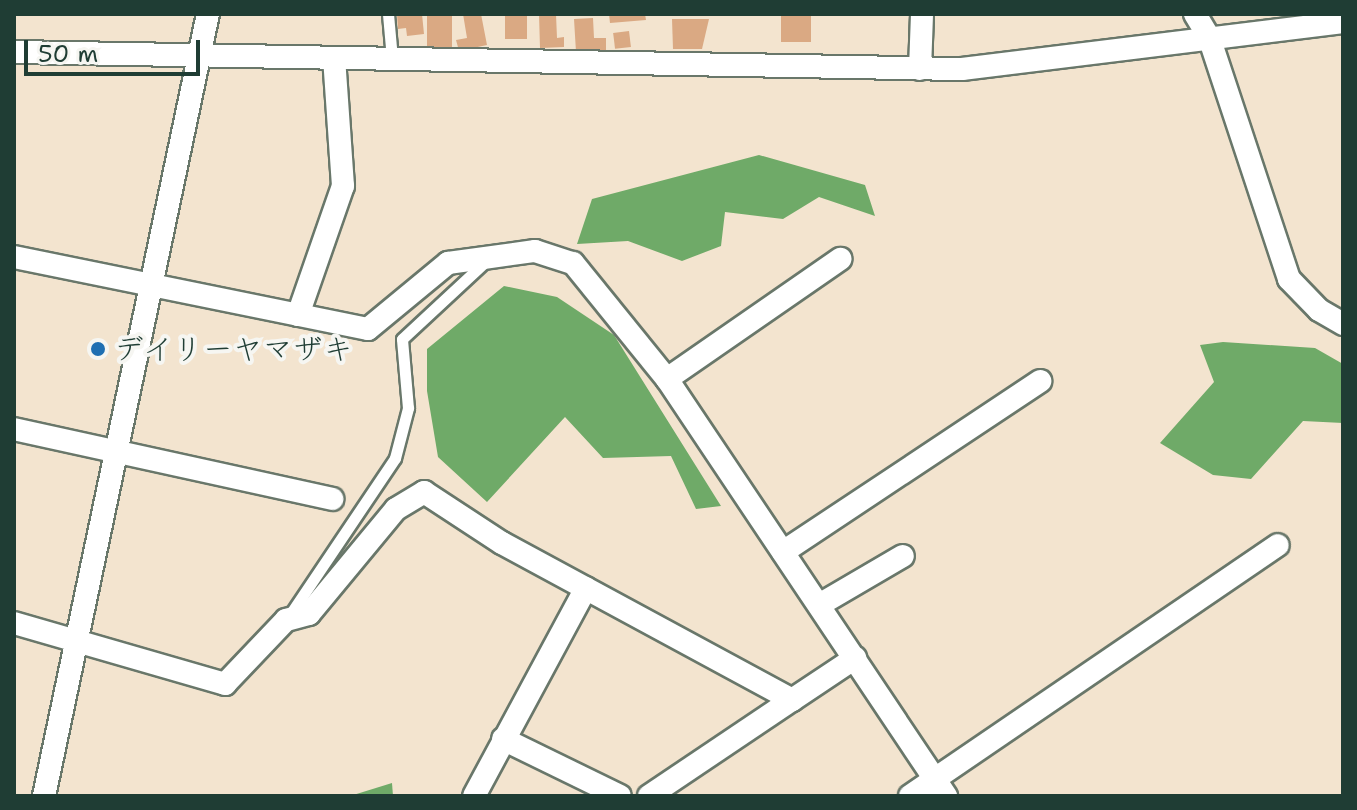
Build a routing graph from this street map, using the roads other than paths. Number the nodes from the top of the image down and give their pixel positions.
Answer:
1 (208, 14) edge
2 (388, 14) edge
3 (922, 14) edge
4 (1195, 14) edge
5 (1343, 22) edge
6 (1209, 37) junction
7 (14, 52) edge
8 (200, 54) junction
9 (334, 58) junction
10 (392, 59) junction
11 (920, 69) junction
12 (495, 254) junction
13 (14, 257) edge
14 (840, 259) dead end
15 (150, 284) junction
16 (298, 315) junction
17 (1343, 324) edge
18 (667, 379) junction
19 (1040, 381) dead end
20 (14, 429) edge
21 (115, 449) junction
22 (332, 499) dead end
23 (1278, 545) dead end
24 (783, 552) junction
25 (903, 556) dead end
26 (586, 588) junction
27 (819, 605) junction
28 (286, 620) junction
29 (14, 623) edge
30 (74, 642) junction
31 (855, 658) junction
32 (792, 700) junction
33 (503, 739) junction
34 (940, 787) edge
35 (44, 796) edge
36 (474, 796) edge
37 (620, 796) edge
38 (649, 796) edge
39 (910, 796) edge

1 - 8 street
2 - 10 lane
3 - 11 street
4 - 6 street
5 - 6 street
6 - 11 street
6 - 17 street
7 - 8 street
8 - 9 street
8 - 15 street
9 - 10 street
9 - 16 street
10 - 11 street
12 - 16 street
12 - 18 street
12 - 28 lane
13 - 15 street
14 - 18 street
15 - 16 street
15 - 21 street
18 - 24 street
19 - 24 street
20 - 21 street
21 - 22 street
21 - 30 street
23 - 34 street
24 - 27 street
25 - 27 street
26 - 28 street
26 - 32 street
26 - 33 street
27 - 31 street
28 - 30 street
29 - 30 street
30 - 35 street
31 - 32 street
31 - 34 street
32 - 38 street
33 - 36 street
33 - 37 street
34 - 39 street

